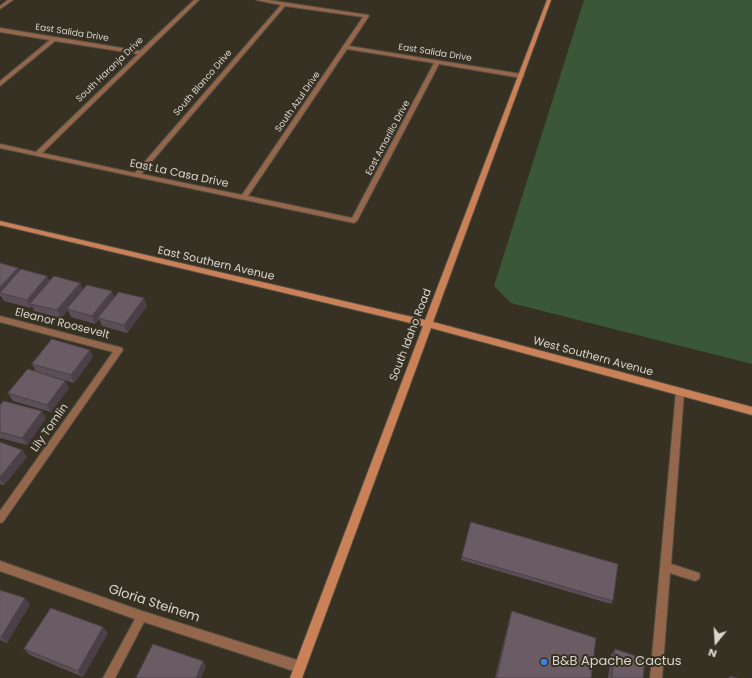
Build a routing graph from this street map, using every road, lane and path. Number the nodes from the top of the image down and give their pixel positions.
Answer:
1 (11, 0) edge
2 (196, 0) edge
3 (258, 0) edge
4 (549, 0) edge
5 (284, 4) junction
6 (0, 8) edge
7 (0, 30) edge
8 (54, 39) junction
9 (346, 47) junction
10 (140, 53) junction
11 (437, 63) junction
12 (521, 76) junction
13 (0, 84) edge
14 (0, 146) edge
15 (37, 154) junction
16 (136, 175) junction
17 (242, 198) junction
18 (354, 221) joint
19 (0, 223) edge
20 (0, 319) edge
21 (428, 324) junction
22 (119, 350) joint
23 (680, 392) junction
24 (752, 411) edge
25 (0, 520) edge
26 (0, 566) edge
27 (665, 568) junction
28 (695, 576) dead end
29 (142, 616) junction
30 (300, 667) junction
31 (109, 678) edge
32 (296, 678) edge
33 (656, 678) edge

1 - 6 lane
2 - 10 lane, South Haranja Drive
3 - 5 lane
4 - 12 main road, South Idaho Road
5 - 9 lane, South Azul Drive
5 - 16 lane, South Blanco Drive
7 - 8 lane, East Salida Drive
8 - 10 lane, East Salida Drive
8 - 13 lane
9 - 11 lane, East Salida Drive
9 - 17 lane, South Azul Drive
10 - 15 lane, South Haranja Drive
11 - 12 lane, East Salida Drive
11 - 18 lane, East Amarillo Drive
12 - 21 main road, South Idaho Road
14 - 15 lane, East La Casa Drive
15 - 16 lane, East La Casa Drive
16 - 17 lane, East La Casa Drive
17 - 18 lane, East La Casa Drive
19 - 21 main road, East Southern Avenue
20 - 22 lane, Eleanor Roosevelt
21 - 23 main road, West Southern Avenue
21 - 30 main road, South Idaho Road
22 - 25 lane, Lily Tomlin
23 - 24 main road, West Southern Avenue
23 - 27 lane
26 - 29 lane, Gloria Steinem
27 - 28 lane
27 - 33 lane
29 - 30 lane, Gloria Steinem
29 - 31 lane
30 - 32 main road, South Idaho Road

